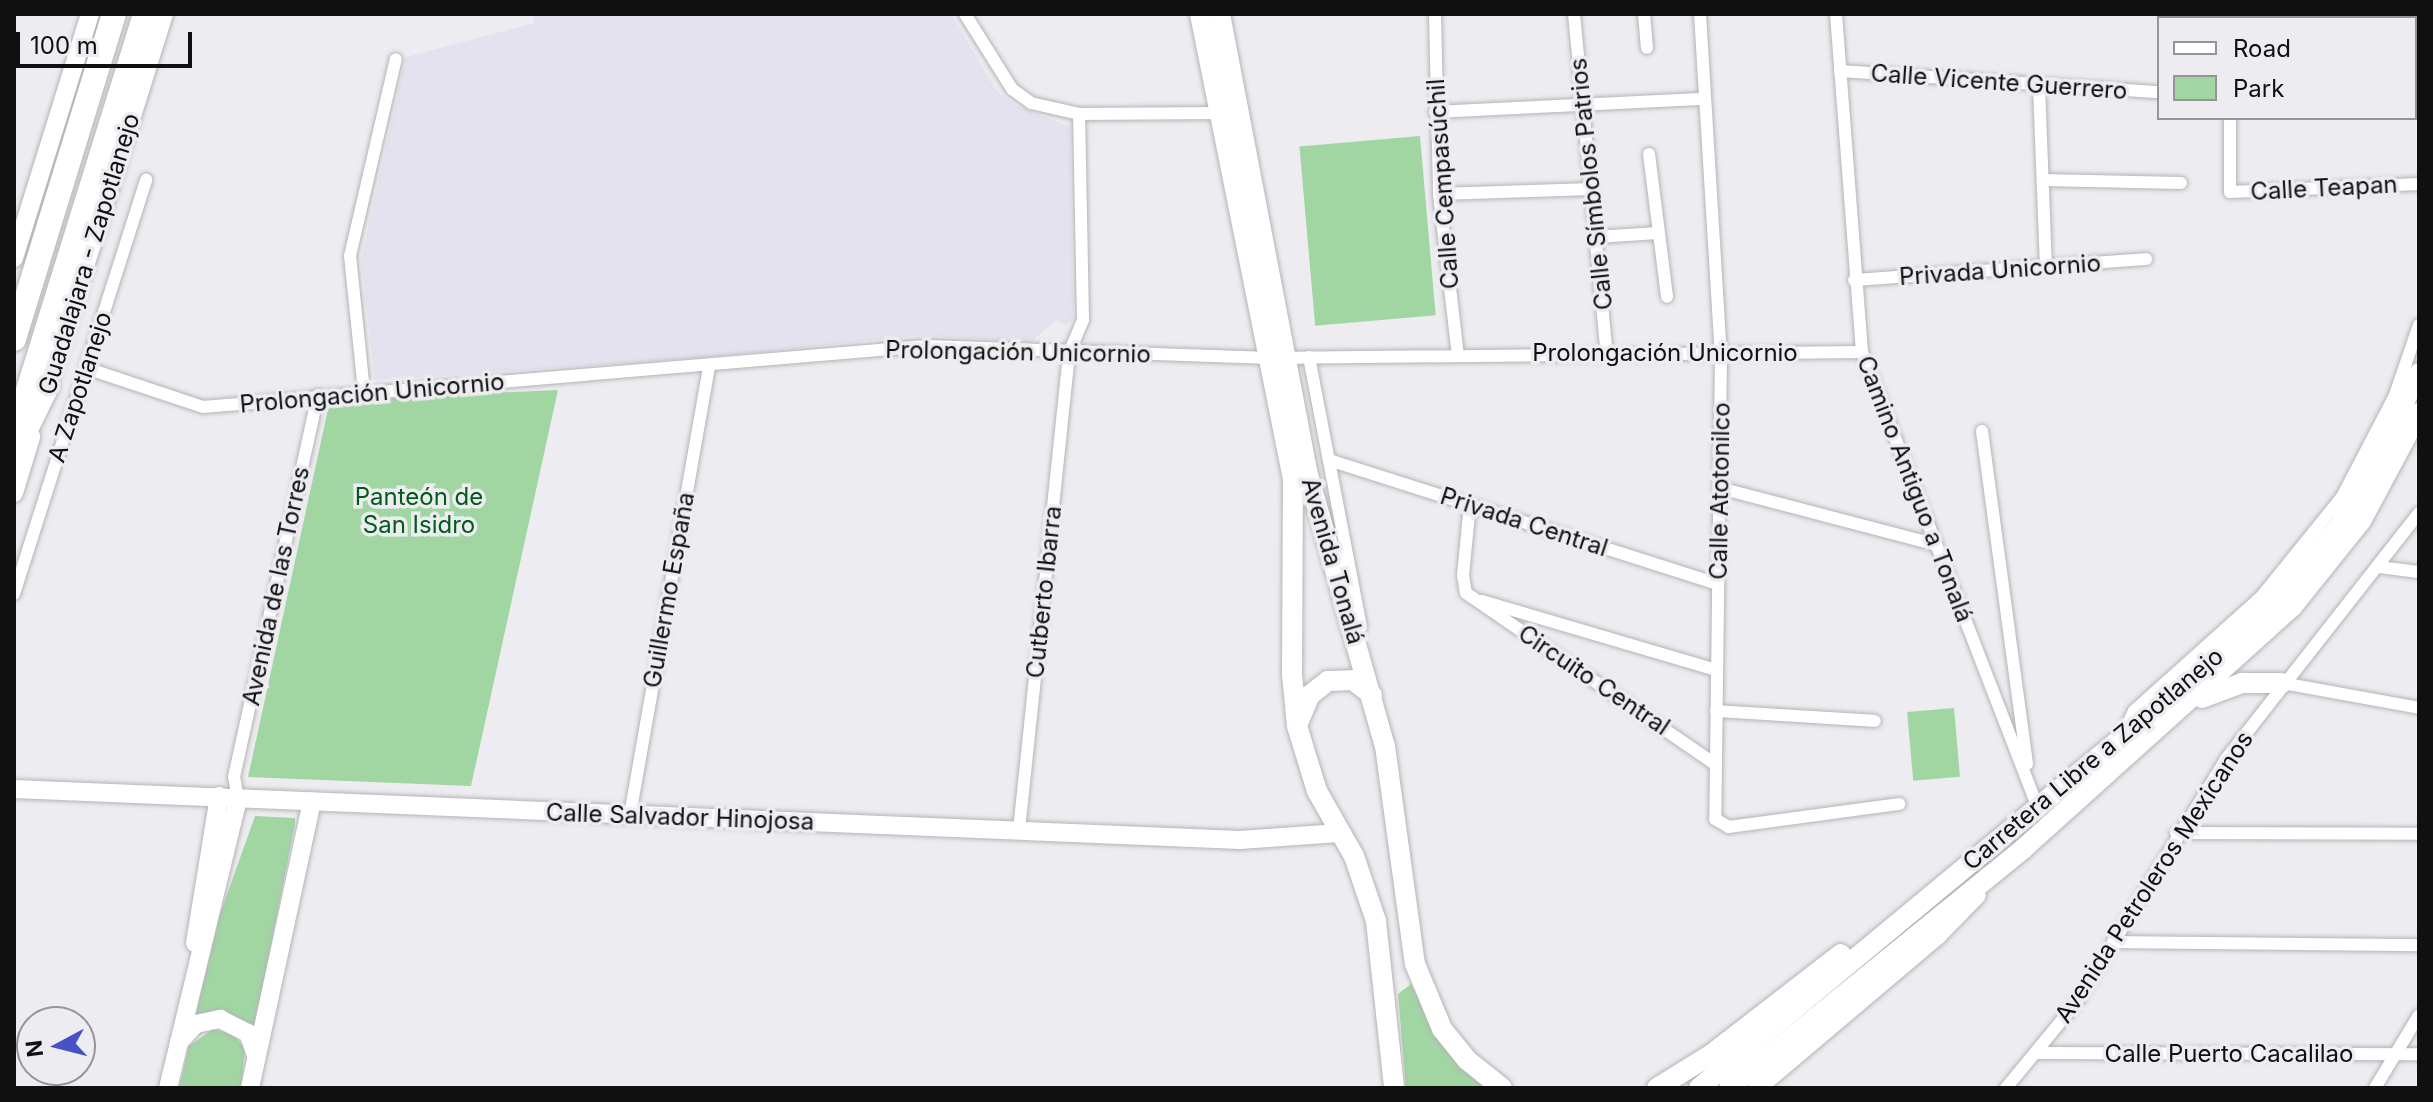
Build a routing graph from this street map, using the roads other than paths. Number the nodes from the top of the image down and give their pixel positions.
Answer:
1 (90, 14) edge
2 (114, 14) edge
3 (145, 14) edge
4 (164, 14) edge
5 (965, 14) edge
6 (1200, 14) edge
7 (1220, 14) edge
8 (1435, 14) edge
9 (1574, 14) edge
10 (1644, 14) edge
11 (1700, 14) edge
12 (1836, 14) edge
13 (1647, 48) dead end
14 (396, 59) dead end
15 (1840, 71) junction
16 (2039, 86) junction
17 (2157, 92) edge
18 (1704, 99) junction
19 (1583, 106) junction
20 (1435, 112) junction
21 (1221, 113) junction
22 (1079, 114) junction
23 (2230, 120) edge
24 (1649, 154) dead end
25 (146, 180) dead end
26 (2043, 180) junction
27 (2181, 183) dead end
28 (2419, 183) edge
29 (1592, 189) junction
30 (1439, 194) junction
31 (1658, 233) junction
32 (1596, 237) junction
33 (14, 258) edge
34 (2146, 259) dead end
35 (2046, 266) junction
36 (1854, 280) junction
37 (1667, 297) dead end
38 (2419, 325) edge
39 (14, 339) edge
40 (1862, 352) junction
41 (1069, 353) junction
42 (1607, 354) junction
43 (1721, 354) junction
44 (1458, 355) junction
45 (1309, 357) junction
46 (1278, 358) junction
47 (709, 365) junction
48 (86, 368) junction
49 (2419, 373) edge
50 (47, 386) junction
51 (364, 391) junction
52 (318, 395) junction
53 (2419, 413) edge
54 (1982, 431) dead end
55 (14, 435) edge
56 (14, 454) edge
57 (1329, 460) junction
58 (1720, 488) junction
59 (14, 493) edge
60 (1470, 504) junction
61 (2419, 513) edge
62 (1934, 544) junction
63 (2379, 567) junction
64 (2419, 572) edge
65 (1718, 584) junction
66 (14, 594) edge
67 (1470, 597) junction
68 (1717, 670) junction
69 (2282, 683) junction
70 (1370, 686) junction
71 (2187, 704) junction
72 (2419, 708) edge
73 (1716, 711) junction
74 (1875, 721) dead end
75 (1297, 726) junction
76 (2124, 733) junction
77 (1715, 764) junction
78 (234, 777) junction
79 (2030, 786) junction
80 (16, 788) edge
81 (219, 796) junction
82 (238, 799) junction
83 (312, 802) junction
84 (1899, 804) dead end
85 (2033, 812) junction
86 (630, 815) junction
87 (1019, 830) junction
88 (1339, 833) junction
89 (2176, 833) junction
90 (2419, 834) edge
91 (2023, 849) junction
92 (2113, 942) junction
93 (2419, 945) edge
94 (195, 966) junction
95 (2419, 1015) edge
96 (177, 1046) junction
97 (2038, 1053) junction
98 (2395, 1054) junction
99 (2419, 1054) edge
100 (256, 1062) junction
101 (1502, 1086) edge
102 (168, 1088) edge
103 (250, 1088) edge
104 (1394, 1088) edge
105 (1657, 1088) edge
106 (1699, 1088) edge
107 (1729, 1088) edge
108 (1757, 1088) edge
109 (2006, 1088) edge
110 (2375, 1088) edge

1 - 33 street
2 - 39 highway
3 - 55 highway
4 - 50 street, Guadalajara - Zapotlanejo
5 - 22 street
6 - 21 main road, Avenida Tonalá
7 - 46 main road, Avenida Tonalá
8 - 20 street, Calle Cempasúchil
9 - 19 street, Calle Símbolos Patrios
10 - 13 street
11 - 18 street, Calle Atotonilco
12 - 15 street, Camino Antiguo a Tonalá
14 - 51 street
15 - 16 street, Calle Vicente Guerrero
15 - 36 street, Camino Antiguo a Tonalá
16 - 17 street, Calle Vicente Guerrero
16 - 26 street
18 - 19 street
18 - 43 street, Calle Atotonilco
19 - 20 street
19 - 29 street, Calle Símbolos Patrios
20 - 30 street, Calle Cempasúchil
21 - 22 street
21 - 46 main road, Avenida Tonalá
22 - 41 street, Cutberto Ibarra
23 - 28 street, Calle Teapan
24 - 31 street
25 - 48 street, A Zapotlanejo
26 - 27 street
26 - 35 street
29 - 30 street
29 - 32 street, Calle Símbolos Patrios
30 - 44 street, Calle Cempasúchil
31 - 32 street
31 - 37 street
32 - 42 street, Calle Símbolos Patrios
34 - 35 street, Privada Unicornio
35 - 36 street, Privada Unicornio
36 - 40 street, Camino Antiguo a Tonalá
38 - 76 street
40 - 43 street, Prolongación Unicornio
40 - 62 street, Camino Antiguo a Tonalá
41 - 46 street, Prolongación Unicornio
41 - 47 street, Prolongación Unicornio
41 - 87 street, Cutberto Ibarra
42 - 43 street, Prolongación Unicornio
42 - 44 street, Prolongación Unicornio
43 - 58 street, Calle Atotonilco
44 - 45 street, Prolongación Unicornio
45 - 46 street, Prolongación Unicornio
45 - 57 street
46 - 70 main road, Avenida Tonalá
46 - 75 main road, Avenida Tonalá
47 - 51 street, Prolongación Unicornio
47 - 86 street, Guillermo España
48 - 52 street, Prolongación Unicornio
48 - 66 street, A Zapotlanejo
49 - 76 main road, Carretera Libre a Zapotlanejo
50 - 56 highway
50 - 59 street, Guadalajara - Zapotlanejo
51 - 52 street, Prolongación Unicornio
52 - 78 street, Avenida de las Torres
53 - 71 main road, Carretera Libre a Zapotlanejo
54 - 79 street
57 - 60 street, Privada Central
57 - 70 street
58 - 62 street
58 - 65 street, Calle Atotonilco
60 - 65 street, Privada Central
60 - 67 street
61 - 63 street, Avenida Petroleros Mexicanos
62 - 79 street, Camino Antiguo a Tonalá
63 - 64 street
63 - 69 street, Avenida Petroleros Mexicanos
65 - 68 street, Calle Atotonilco
67 - 68 street, Circuito Central
67 - 77 street, Circuito Central
68 - 73 street, Calle Atotonilco
69 - 71 main road
69 - 72 street
69 - 89 street, Avenida Petroleros Mexicanos
70 - 75 main road
70 - 101 main road, Avenida Tonalá
71 - 91 main road, Carretera Libre a Zapotlanejo
73 - 74 street
73 - 77 street, Calle Atotonilco
75 - 88 main road, Avenida Tonalá
76 - 85 main road, Carretera Libre a Zapotlanejo
77 - 84 street, Calle Atotonilco
78 - 81 street, Avenida de las Torres
78 - 82 street, Avenida de las Torres
79 - 85 street, Camino Antiguo a Tonalá
80 - 81 street, Calle Salvador Hinojosa
81 - 82 street, Calle Salvador Hinojosa
81 - 94 street, Avenida de las Torres
82 - 83 street, Calle Salvador Hinojosa
82 - 94 street, Avenida de las Torres
83 - 86 street, Calle Salvador Hinojosa
83 - 100 street
85 - 105 main road
85 - 106 main road, Carretera Libre a Zapotlanejo
86 - 87 street, Calle Salvador Hinojosa
87 - 88 street, Calle Salvador Hinojosa
88 - 104 main road, Avenida Tonalá
89 - 90 street
89 - 92 street, Avenida Petroleros Mexicanos
91 - 107 main road, Carretera Libre a Zapotlanejo
91 - 108 street, Carretera Libre a Zapotlanejo
92 - 93 street
92 - 97 street, Avenida Petroleros Mexicanos
94 - 96 street, Avenida de las Torres
95 - 98 street
96 - 100 street
96 - 102 street, Avenida de las Torres
97 - 98 street, Calle Puerto Cacalilao
97 - 109 street, Avenida Petroleros Mexicanos
98 - 99 street, Calle Puerto Cacalilao
98 - 110 street
100 - 103 street

